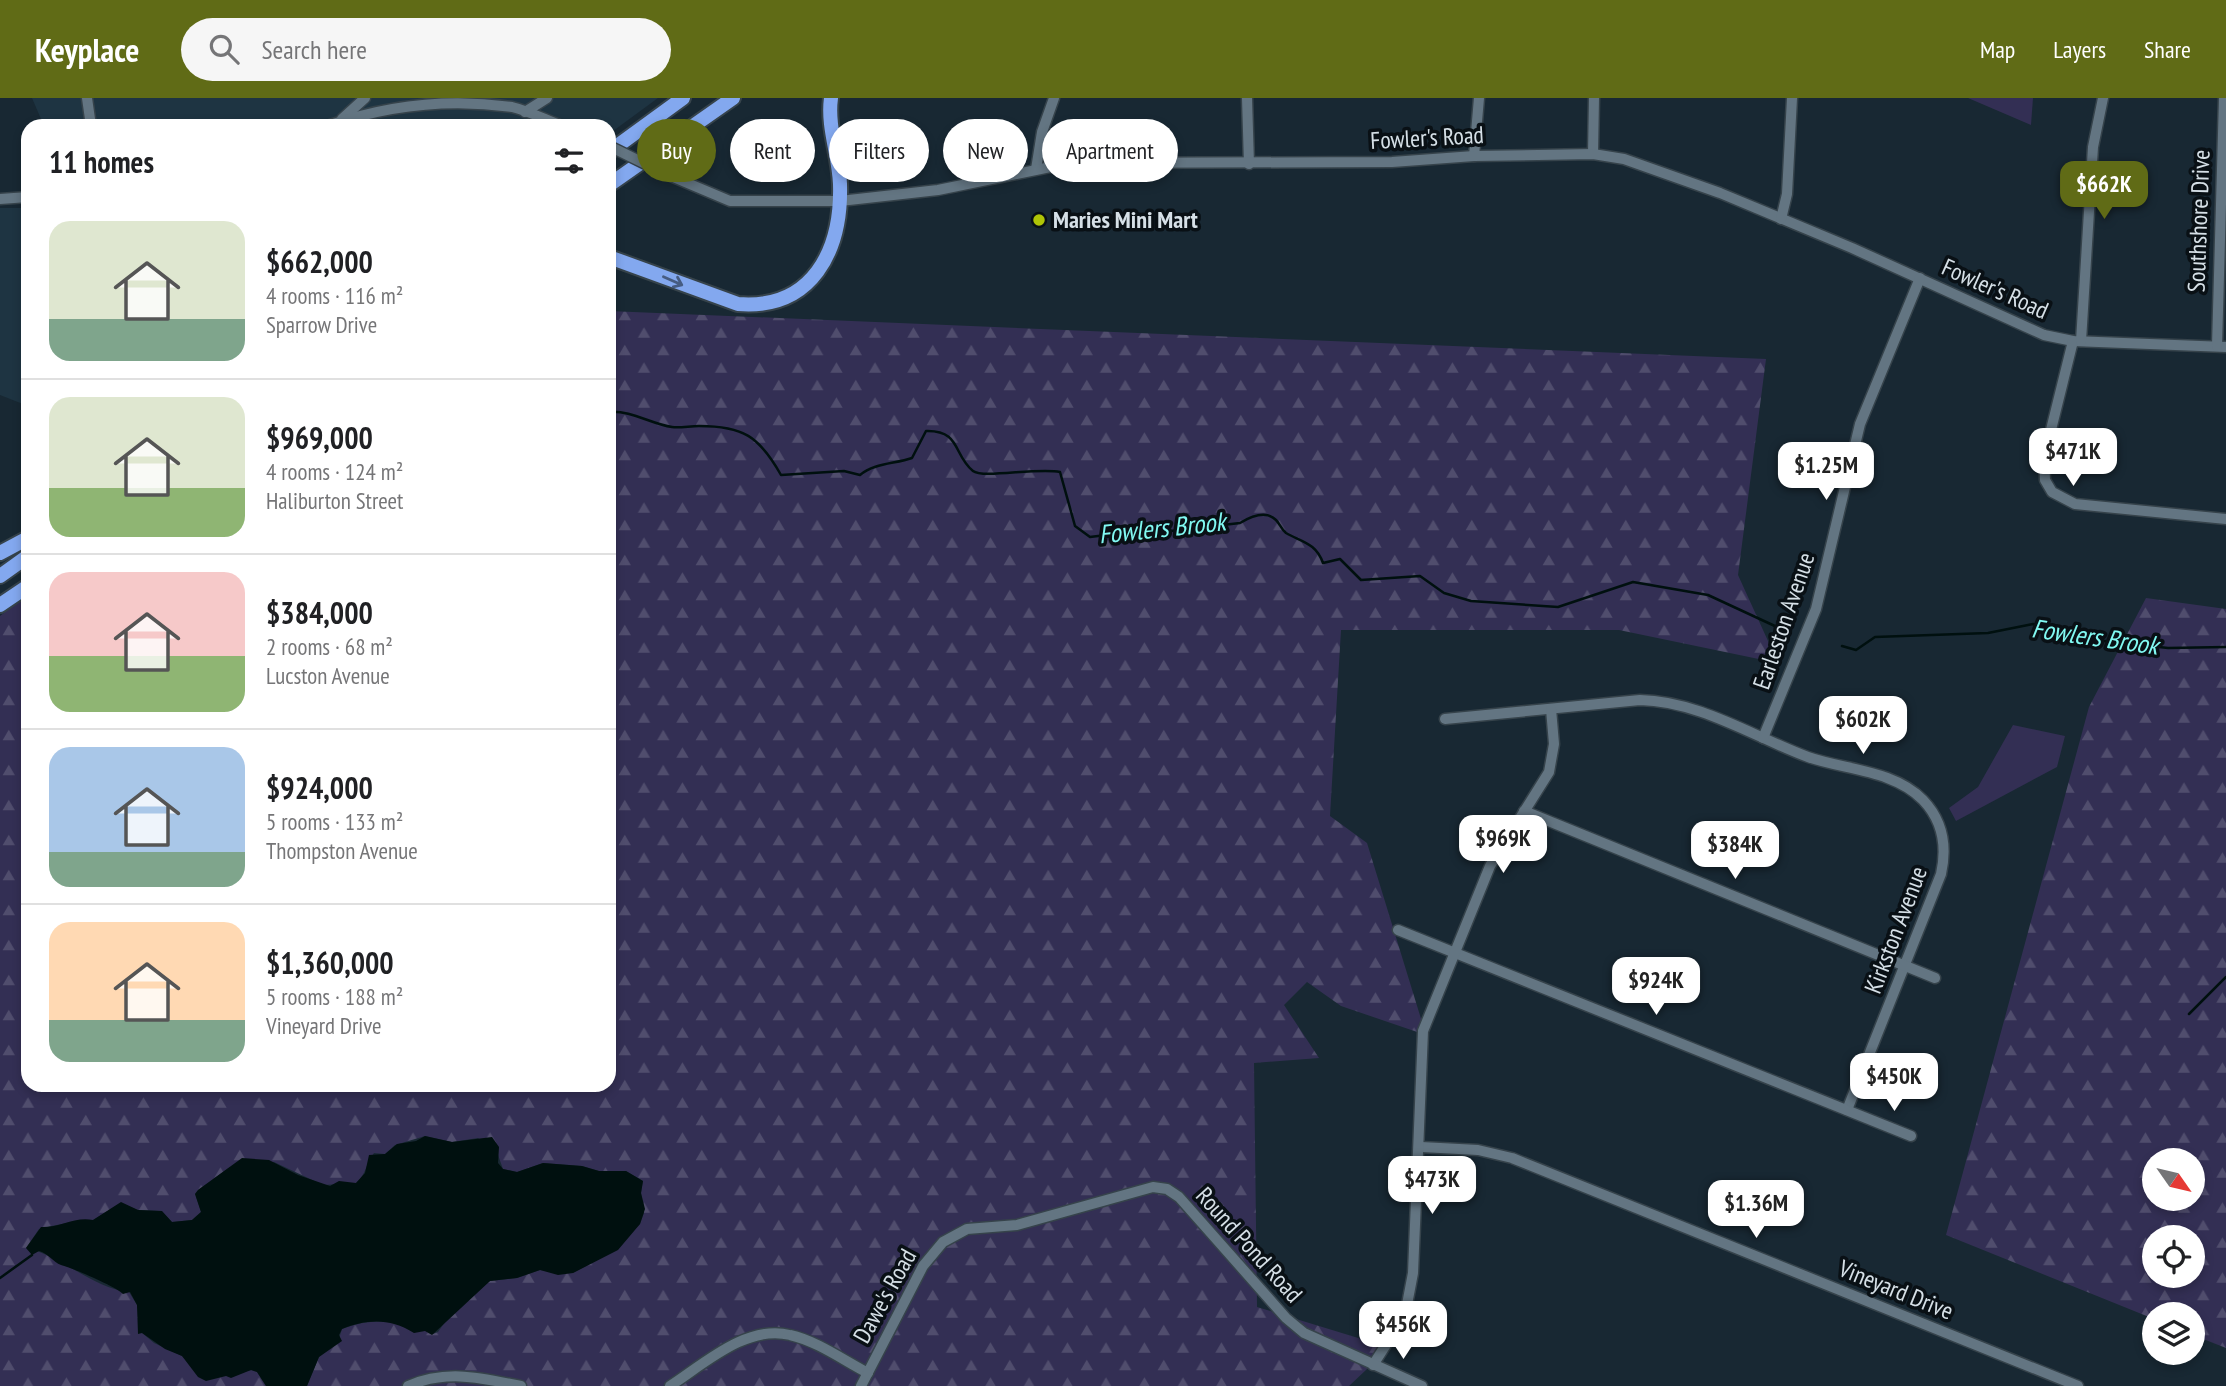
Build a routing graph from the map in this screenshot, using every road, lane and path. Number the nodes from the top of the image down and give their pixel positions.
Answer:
1 (87, 98) edge
2 (365, 98) edge
3 (547, 98) edge
4 (683, 98) edge
5 (733, 98) edge
6 (831, 98) edge
7 (1054, 98) edge
8 (1247, 98) edge
9 (1479, 98) edge
10 (1594, 98) edge
11 (1792, 98) edge
12 (2103, 98) edge
13 (2224, 98) edge
14 (448, 99) edge
15 (395, 102) edge
16 (525, 112) junction
17 (90, 119) edge
18 (342, 119) edge
19 (347, 119) edge
20 (544, 119) edge
21 (616, 147) edge
22 (616, 149) edge
23 (1593, 154) junction
24 (1474, 156) junction
25 (1249, 164) junction
26 (1036, 169) junction
27 (616, 180) edge
28 (21, 198) edge
29 (0, 199) edge
30 (840, 201) junction
31 (1781, 219) junction
32 (616, 260) edge
33 (1920, 278) junction
34 (2077, 341) junction
35 (2221, 347) edge
36 (2226, 519) edge
37 (21, 541) edge
38 (0, 553) edge
39 (21, 561) edge
40 (0, 576) edge
41 (21, 591) edge
42 (0, 605) edge
43 (1551, 709) junction
44 (1445, 719) dead end
45 (1763, 738) junction
46 (1524, 811) junction
47 (1398, 930) dead end
48 (1455, 952) junction
49 (1905, 966) junction
50 (1935, 978) dead end
51 (1847, 1110) junction
52 (1911, 1136) dead end
53 (1420, 1147) junction
54 (955, 1234) joint
55 (1373, 1365) junction
56 (868, 1373) junction
57 (408, 1386) edge
58 (521, 1386) edge
59 (670, 1386) edge
60 (861, 1386) edge
61 (1422, 1386) edge
62 (2078, 1386) edge

1 - 17 street
2 - 18 street
3 - 16 street
4 - 21 highway
5 - 27 highway
6 - 30 highway
7 - 26 street
8 - 25 street
9 - 24 street
10 - 23 street
11 - 31 street
12 - 34 street
13 - 35 street, Southshore Drive
14 - 15 street
14 - 16 street
15 - 19 street
16 - 20 street
22 - 30 street, Fowler's Road, bridge
23 - 24 street, Fowler's Road
23 - 31 street, Fowler's Road
24 - 25 street, Fowler's Road
25 - 26 street, Fowler's Road
26 - 30 street, Fowler's Road
28 - 29 street
32 -> 30 highway
31 - 33 street, Fowler's Road
33 - 34 street, Fowler's Road
33 - 45 street, Earleston Avenue
34 - 35 street, Fowler's Road
34 - 36 street
37 - 38 highway
39 - 40 highway
41 - 42 highway
43 - 44 street, Kirkston Avenue
43 - 45 street, Kirkston Avenue
43 - 46 street
45 - 49 street, Kirkston Avenue
46 - 48 street
46 - 49 street
47 - 48 street
48 - 51 street
48 - 53 street
49 - 50 street
49 - 51 street, Kirkston Avenue
51 - 52 street
53 - 55 street
53 - 62 street, Vineyard Drive
54 - 55 street, Round Pond Road
54 - 56 street, Dawe's Road
55 - 61 street, Round Pond Road
56 - 59 street
56 - 60 street, Dawe's Road
57 - 58 street

